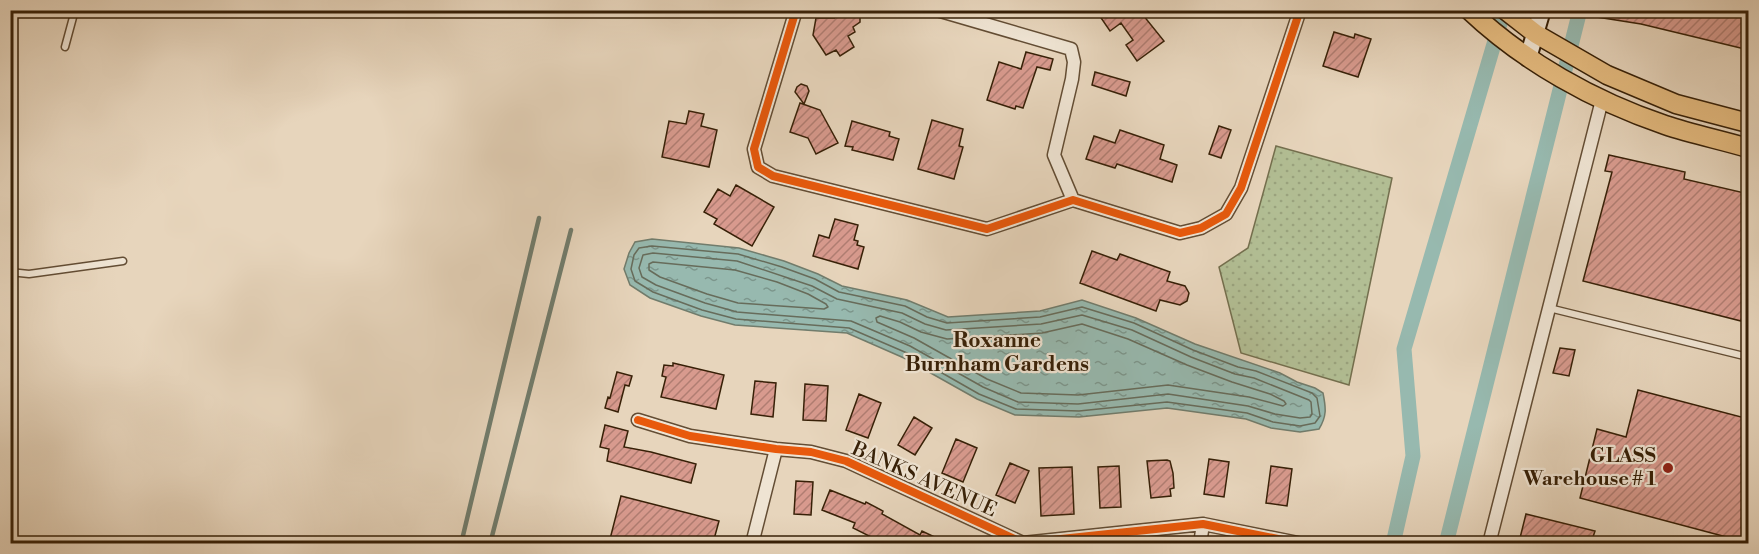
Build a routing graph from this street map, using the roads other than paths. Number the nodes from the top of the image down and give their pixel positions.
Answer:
1 (75, 10) edge
2 (796, 10) edge
3 (937, 10) edge
4 (1300, 10) edge
5 (1469, 10) edge
6 (1505, 10) edge
7 (1542, 10) edge
8 (1536, 34) junction
9 (65, 48) dead end
10 (1528, 58) junction
11 (1602, 100) junction
12 (1749, 123) edge
13 (1749, 148) edge
14 (1073, 200) junction
15 (123, 261) dead end
16 (10, 272) edge
17 (1549, 308) junction
18 (1749, 357) edge
19 (638, 420) dead end
20 (776, 449) junction
21 (1203, 524) junction
22 (752, 543) edge
23 (1200, 543) edge
24 (1303, 543) edge
25 (1489, 543) edge

1 - 9 lane
2 - 14 street
3 - 14 street
4 - 14 street
5 - 10 main road
6 - 8 main road
7 - 8 main road
8 - 10 main road
8 - 12 main road
10 - 11 main road
11 - 13 main road
11 - 17 street
15 - 16 lane
17 - 18 lane
17 - 25 street
19 - 20 street, BANKS AVENUE
20 - 21 street, BANKS AVENUE
20 - 22 street
21 - 23 street
21 - 24 street, BANKS AVENUE

